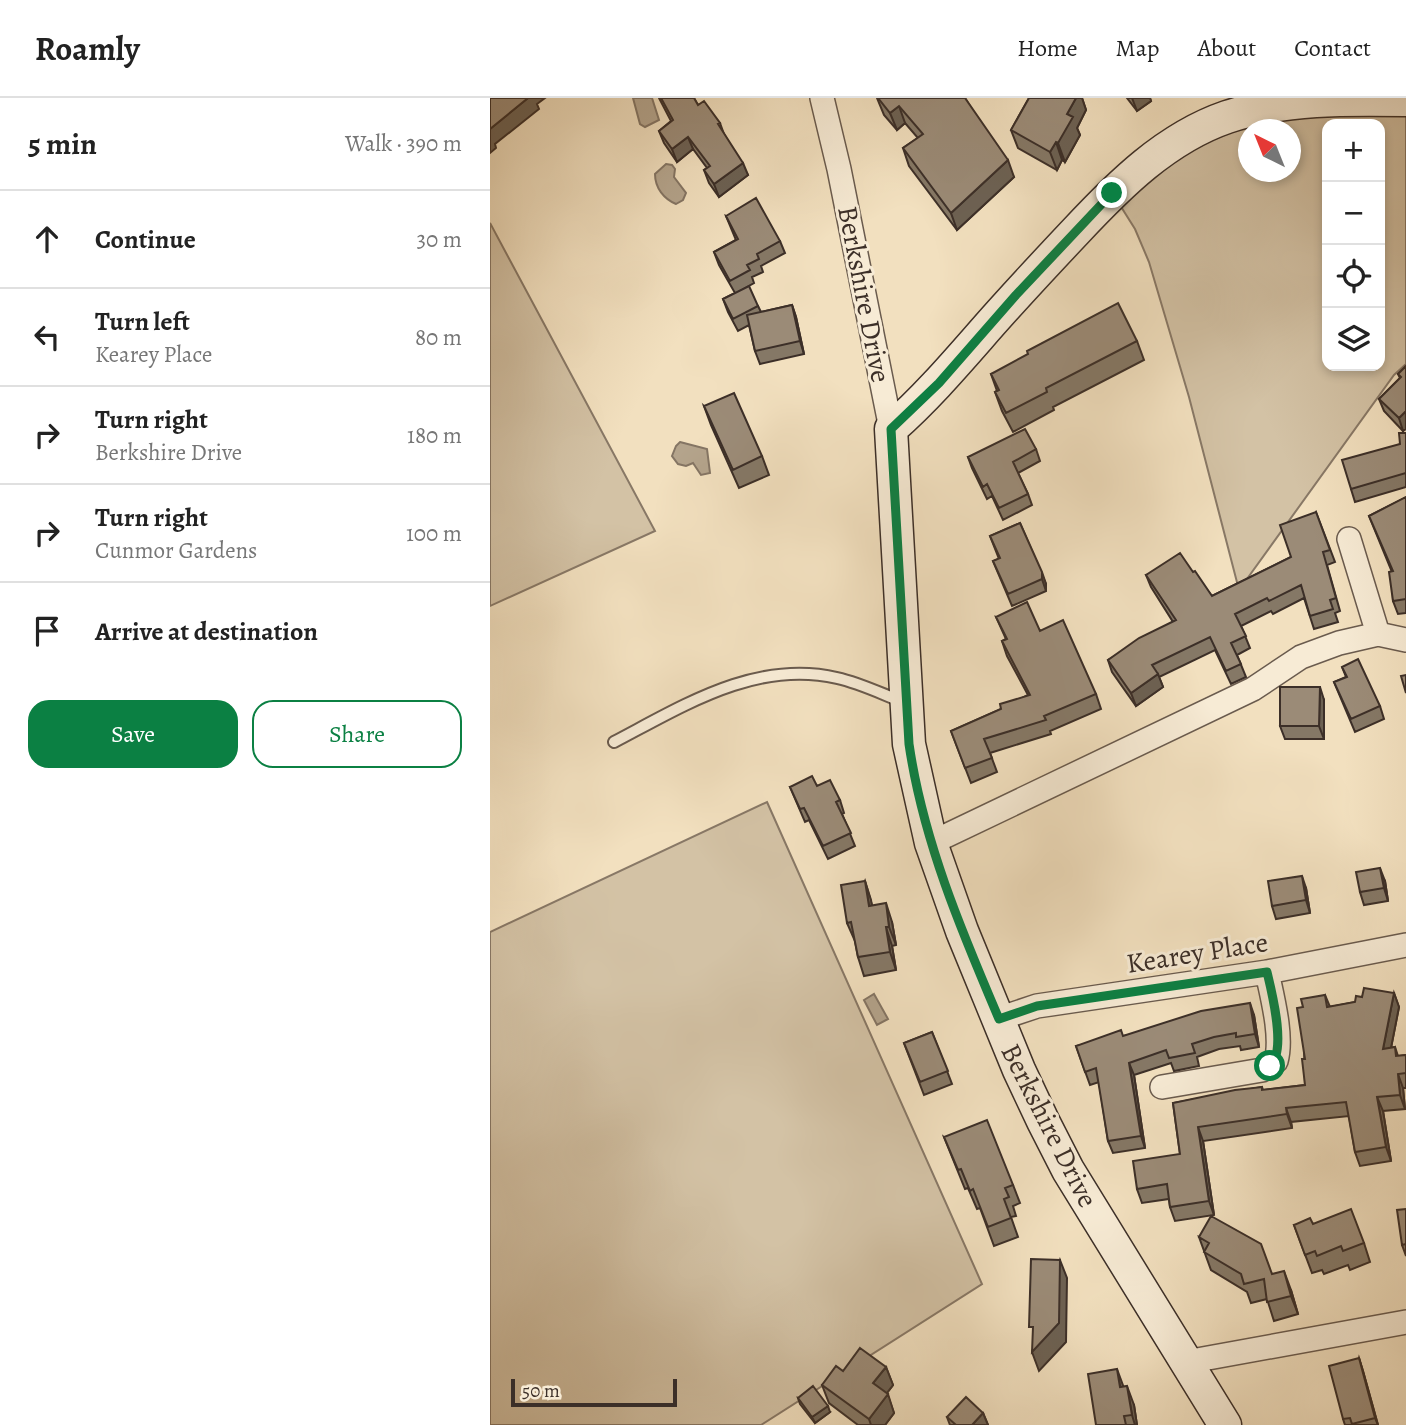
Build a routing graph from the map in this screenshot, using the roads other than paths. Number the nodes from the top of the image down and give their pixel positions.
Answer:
1 (822, 98) edge
2 (1406, 100) edge
3 (891, 429) junction
4 (1349, 539) dead end
5 (1378, 634) junction
6 (1406, 640) edge
7 (906, 702) junction
8 (614, 742) dead end
9 (931, 843) junction
10 (1406, 945) edge
11 (1267, 972) junction
12 (999, 1019) junction
13 (1162, 1087) dead end
14 (1406, 1322) edge
15 (1186, 1362) junction
16 (1225, 1425) edge

1 - 3 street, Berkshire Drive
2 - 3 street
3 - 7 street, Berkshire Drive
4 - 5 street
5 - 6 street
5 - 9 street
7 - 8 lane
7 - 9 street, Berkshire Drive
9 - 12 street, Berkshire Drive
10 - 11 street, Kearey Place
11 - 12 street, Kearey Place
11 - 13 street
12 - 15 street, Berkshire Drive
14 - 15 street
15 - 16 street, Berkshire Drive

